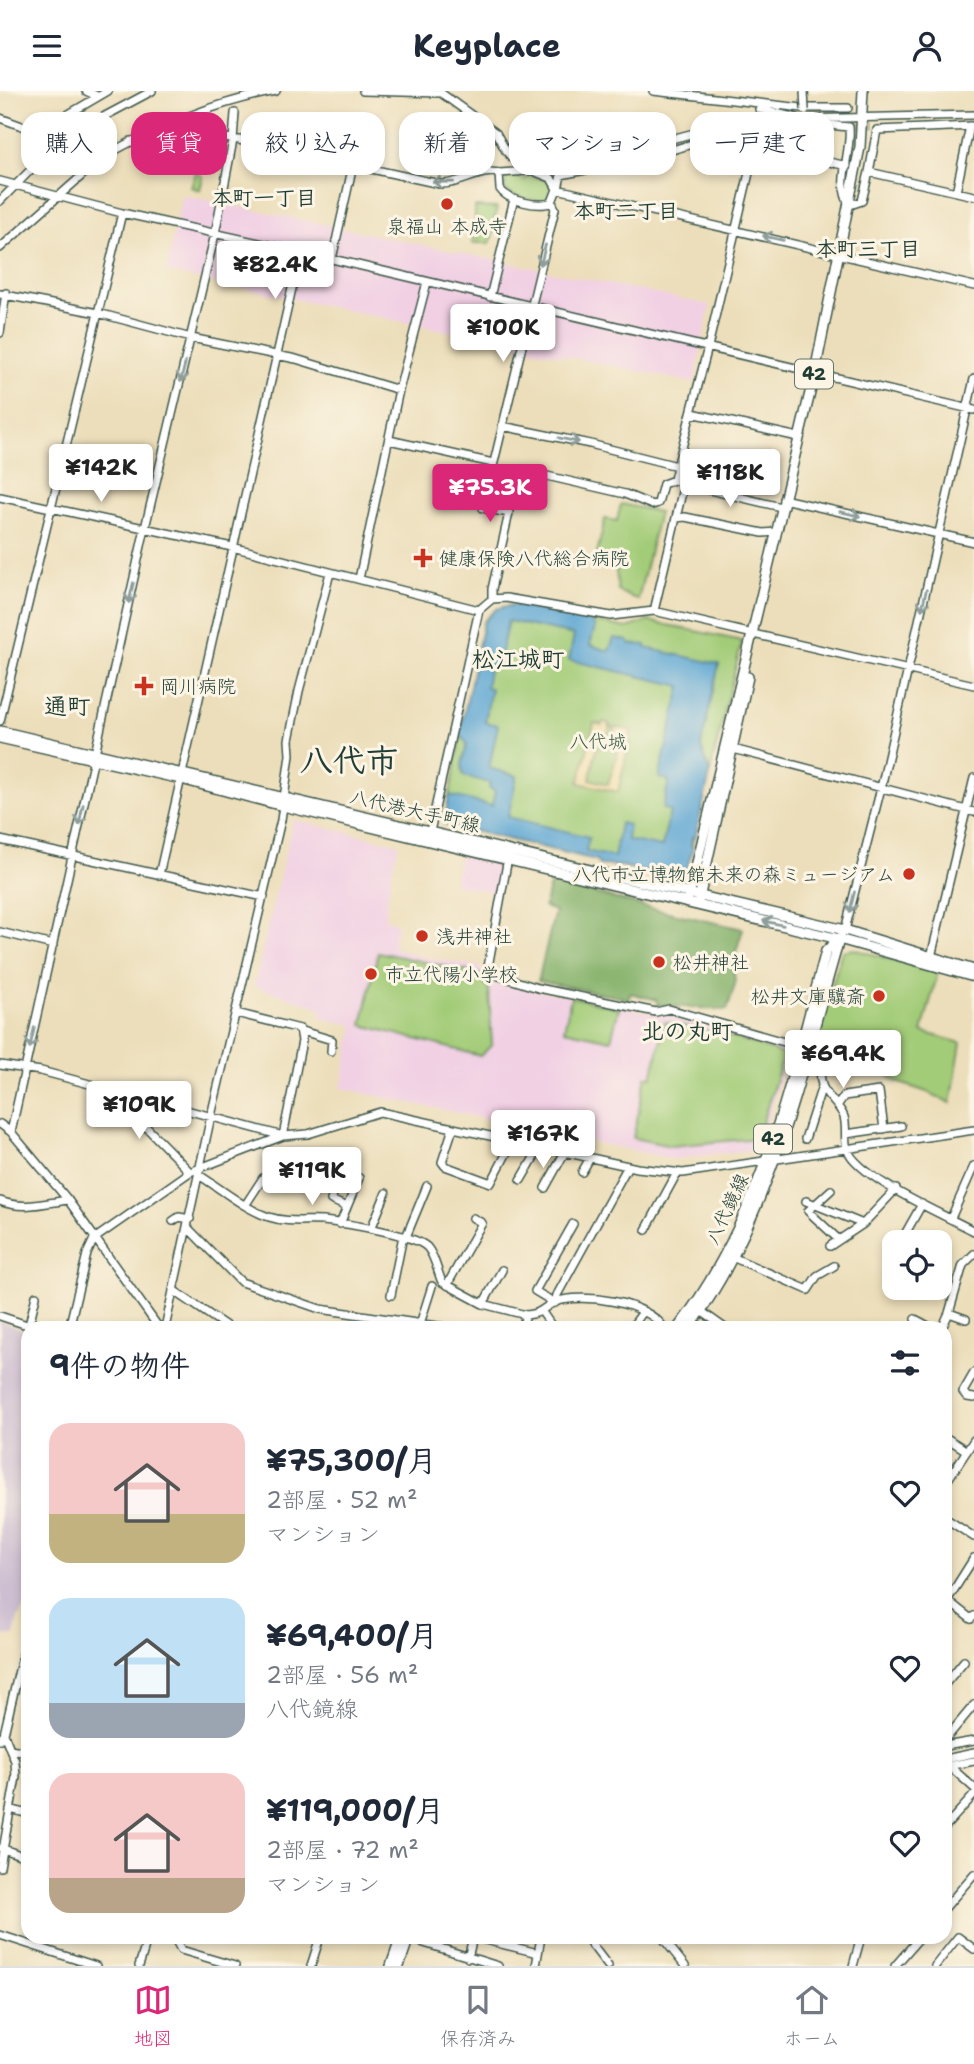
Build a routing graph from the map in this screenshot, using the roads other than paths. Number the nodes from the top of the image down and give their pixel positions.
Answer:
1 (86, 91) edge
2 (108, 91) edge
3 (152, 91) edge
4 (275, 91) edge
5 (363, 91) edge
6 (653, 91) edge
7 (804, 91) edge
8 (863, 91) edge
9 (97, 96) junction
10 (848, 108) dead end
11 (759, 109) dead end
12 (70, 112) edge
13 (113, 112) edge
14 (206, 112) edge
15 (776, 112) edge
16 (805, 112) edge
17 (234, 113) dead end
18 (862, 114) junction
19 (974, 115) edge
20 (834, 117) edge
21 (0, 118) edge
22 (21, 126) edge
23 (834, 126) edge
24 (972, 126) edge
25 (227, 139) edge
26 (233, 140) junction
27 (131, 141) edge
28 (241, 142) edge
29 (690, 144) edge
30 (509, 154) edge
31 (834, 162) edge
32 (847, 166) junction
33 (869, 171) junction
34 (385, 172) edge
35 (499, 173) junction
36 (509, 173) edge
37 (24, 175) edge
38 (351, 175) edge
39 (541, 175) edge
40 (749, 175) edge
41 (0, 181) edge
42 (14, 185) junction
43 (557, 190) junction
44 (956, 192) junction
45 (974, 196) edge
46 (57, 197) junction
47 (514, 199) junction
48 (0, 201) edge
49 (552, 202) junction
50 (850, 205) junction
51 (122, 213) junction
52 (735, 229) junction
53 (215, 234) junction
54 (0, 248) edge
55 (300, 253) junction
56 (840, 254) junction
57 (332, 259) junction
58 (427, 282) junction
59 (974, 286) edge
60 (3, 293) edge
61 (490, 297) junction
62 (530, 307) junction
63 (98, 313) junction
64 (0, 333) edge
65 (191, 338) junction
66 (708, 347) junction
67 (278, 355) junction
68 (815, 372) junction
69 (974, 379) edge
70 (399, 390) junction
71 (971, 409) edge
72 (691, 413) junction
73 (502, 426) junction
74 (798, 437) junction
75 (389, 440) junction
76 (493, 463) junction
77 (677, 466) junction
78 (521, 470) dead end
79 (674, 480) junction
80 (684, 484) junction
81 (0, 497) edge
82 (782, 503) junction
83 (51, 508) junction
84 (676, 518) junction
85 (145, 528) junction
86 (776, 532) junction
87 (939, 534) junction
88 (974, 542) edge
89 (232, 547) junction
90 (330, 572) junction
91 (359, 579) junction
92 (492, 599) junction
93 (479, 610) junction
94 (654, 611) junction
95 (754, 634) junction
96 (908, 671) junction
97 (974, 685) edge
98 (0, 721) edge
99 (0, 731) edge
100 (0, 738) edge
101 (733, 749) junction
102 (94, 756) junction
103 (181, 776) junction
104 (974, 778) edge
105 (881, 788) junction
106 (284, 803) junction
107 (971, 810) edge
108 (429, 836) junction
109 (0, 840) edge
110 (72, 856) junction
111 (508, 858) junction
112 (159, 875) junction
113 (695, 894) junction
114 (264, 897) junction
115 (693, 905) junction
116 (845, 930) junction
117 (0, 932) edge
118 (839, 939) junction
119 (53, 945) junction
120 (931, 961) junction
121 (974, 970) edge
122 (974, 977) edge
123 (236, 1013) junction
124 (302, 1031) junction
125 (804, 1048) junction
126 (331, 1051) dead end
127 (0, 1065) edge
128 (25, 1068) junction
129 (822, 1086) junction
130 (110, 1090) junction
131 (837, 1106) junction
132 (211, 1116) junction
133 (0, 1123) edge
134 (901, 1126) dead end
135 (453, 1128) junction
136 (884, 1129) junction
137 (974, 1130) edge
138 (11, 1132) junction
139 (846, 1135) junction
140 (283, 1136) junction
141 (806, 1139) dead end
142 (513, 1141) junction
143 (540, 1147) junction
144 (848, 1149) junction
145 (565, 1152) junction
146 (590, 1157) junction
147 (770, 1162) junction
148 (332, 1165) dead end
149 (628, 1166) junction
150 (974, 1166) edge
151 (343, 1170) junction
152 (200, 1171) junction
153 (190, 1172) junction
154 (582, 1172) dead end
155 (677, 1173) junction
156 (521, 1180) dead end
157 (297, 1183) dead end
158 (427, 1186) dead end
159 (545, 1188) dead end
160 (895, 1189) junction
161 (831, 1190) dead end
162 (386, 1193) dead end
163 (68, 1200) junction
164 (0, 1201) edge
165 (806, 1201) dead end
166 (246, 1204) junction
167 (815, 1204) junction
168 (922, 1204) junction
169 (347, 1207) junction
170 (473, 1218) dead end
171 (951, 1218) junction
172 (173, 1221) dead end
173 (189, 1224) junction
174 (340, 1224) junction
175 (573, 1224) dead end
176 (863, 1224) junction
177 (371, 1229) junction
178 (646, 1230) dead end
179 (907, 1230) edge
180 (974, 1231) edge
181 (404, 1236) junction
182 (94, 1239) junction
183 (839, 1240) junction
184 (830, 1246) dead end
185 (974, 1254) edge
186 (732, 1257) junction
187 (834, 1266) dead end
188 (502, 1270) dead end
189 (447, 1285) junction
190 (432, 1286) dead end
191 (173, 1290) junction
192 (391, 1295) dead end
193 (36, 1296) dead end
194 (555, 1303) junction
195 (483, 1304) junction
196 (643, 1311) junction
197 (701, 1311) junction
198 (542, 1312) junction
199 (949, 1313) junction
200 (526, 1315) junction
201 (0, 1316) edge
202 (915, 1319) dead end
203 (966, 1319) dead end
204 (33, 1321) edge
205 (71, 1321) edge
206 (154, 1321) edge
207 (166, 1321) edge
208 (219, 1321) edge
209 (385, 1321) edge
210 (421, 1321) edge
211 (524, 1321) edge
212 (548, 1321) edge
213 (636, 1321) edge
214 (660, 1321) edge
215 (683, 1321) edge
216 (694, 1321) edge
217 (715, 1321) edge
218 (919, 1321) edge
219 (947, 1321) edge
220 (21, 1323) edge
221 (974, 1373) edge
222 (974, 1398) edge
223 (974, 1440) edge
224 (952, 1441) edge
225 (967, 1451) junction
226 (952, 1474) edge
227 (952, 1523) edge
228 (974, 1537) edge
229 (974, 1557) edge
230 (952, 1592) edge
231 (952, 1606) edge
232 (974, 1616) edge
233 (21, 1660) edge
234 (964, 1661) dead end
235 (952, 1676) edge
236 (974, 1705) edge
237 (952, 1731) edge
238 (2, 1737) edge
239 (974, 1741) edge
240 (952, 1745) edge
241 (10, 1749) junction
242 (21, 1751) edge
243 (974, 1753) edge
244 (952, 1761) edge
245 (974, 1761) edge
246 (952, 1763) edge
247 (952, 1768) edge
248 (974, 1788) edge
249 (974, 1795) edge
250 (10, 1809) junction
251 (21, 1812) edge
252 (952, 1819) edge
253 (1, 1848) edge
254 (21, 1855) edge
255 (0, 1867) edge
256 (974, 1874) edge
257 (952, 1900) edge
258 (0, 1935) edge
259 (21, 1942) edge
260 (28, 1944) edge
261 (146, 1944) edge
262 (178, 1944) edge
263 (318, 1944) edge
264 (399, 1944) edge
265 (406, 1944) edge
266 (426, 1944) edge
267 (470, 1944) edge
268 (501, 1944) edge
269 (540, 1944) edge
270 (591, 1944) edge
271 (668, 1944) edge
272 (859, 1944) edge
273 (914, 1944) edge
274 (974, 1949) edge
275 (538, 1953) junction
276 (202, 1957) junction
277 (465, 1957) junction
278 (938, 1963) edge
279 (96, 1966) edge
280 (139, 1966) edge
281 (198, 1966) edge
282 (235, 1966) edge
283 (311, 1966) edge
284 (391, 1966) edge
285 (399, 1966) edge
286 (459, 1966) edge
287 (498, 1966) edge
288 (536, 1966) edge
289 (608, 1966) edge
290 (685, 1966) edge
291 (853, 1966) edge
292 (895, 1966) edge
293 (949, 1966) edge

1 - 9 street
2 - 9 street
3 - 13 street
4 - 14 street
5 - 30 street
6 - 10 street
7 - 16 street, bridge
8 - 18 main road, 42
9 - 12 street
11 - 15 street
17 - 26 street
18 - 19 street
18 - 20 street
18 - 50 main road, 42
21 - 22 street
23 - 32 street
24 - 33 street
24 - 44 street
25 - 26 street
26 - 28 street
26 - 53 street
27 - 46 street
29 - 43 street
31 - 32 street
32 - 50 street
33 - 44 street
33 - 50 street
35 -> 34 street
35 - 36 street
35 - 47 street
37 - 42 street
38 - 57 street
39 - 43 street
40 - 52 street
41 - 42 street
42 - 46 street
42 - 48 street
43 - 49 street
43 - 52 street
44 - 45 street
46 - 51 street
46 - 54 street
47 - 49 street
47 - 61 street
49 -> 62 street
50 - 56 main road, 42
51 - 53 street
51 - 63 street
56 -> 52 street
52 - 66 street
53 - 55 street
53 - 65 street
55 - 57 street
55 - 67 street
56 - 59 street
56 - 68 main road, 42
57 - 58 street
58 - 61 street
58 - 70 street
60 - 63 street
60 - 64 street
61 - 62 street
62 - 66 street
62 - 73 street
63 - 65 street
63 - 83 street
65 - 67 street
65 -> 85 street
66 - 68 street
66 - 72 street
67 - 70 street
67 - 89 street
68 - 71 street
68 - 74 main road, 42
69 - 71 street
70 - 75 street
71 - 87 street
72 - 74 street
72 - 77 street
73 - 76 street
73 -> 77 street
74 - 82 main road, 42
75 - 76 street
75 - 91 street
76 - 92 street
77 - 79 street
78 - 79 street
79 - 80 street
80 - 82 street
80 - 84 street
81 - 83 street
82 - 86 main road, 42
82 -> 87 street
83 - 85 street
83 - 98 street
84 - 86 street
84 - 94 street
85 - 89 street
85 -> 102 street
86 - 95 main road, 42
87 - 88 street
87 -> 96 street
89 - 90 street
89 - 103 street
90 - 91 street
90 - 106 street
91 - 93 street
92 - 93 street
92 - 94 street
93 - 108 street
94 - 95 street
95 - 96 street
95 - 101 main road, 42
95 - 113 main road, 42
96 - 97 street
96 - 105 street
99 - 102 main road, 八代港大手町線
100 - 102 main road, 八代港大手町線
101 - 105 street
101 - 113 main road, 42
102 - 103 main road, 八代港大手町線
102 -> 110 street
103 - 106 main road, 八代港大手町線
103 - 112 street
104 - 107 street
105 - 107 street
105 -> 116 street
106 - 108 main road, 八代港大手町線
106 - 114 street
107 - 120 street
108 - 111 main road, 八代港大手町線
108 - 113 main road, 八代港大手町線
109 - 110 street
110 - 112 street
110 - 119 street
111 - 115 main road, 八代港大手町線
111 - 125 street
112 - 114 street
113 - 115 main road, 42
113 - 116 main road
114 - 123 street
118 -> 115 main road
116 - 118 main road, 八代鏡線 / 42
116 - 120 main road
117 - 119 street
118 - 120 main road
118 - 125 main road, 八代鏡線 / 42
119 -> 128 street
120 - 121 main road
120 - 122 main road
123 - 124 street
123 - 132 street
124 - 126 street
124 - 140 street
125 - 129 street
125 - 147 main road, 八代鏡線 / 42
127 - 128 street
128 - 130 street
128 - 138 street
129 - 131 street
129 - 141 street
130 - 132 street
130 - 153 street
131 - 136 street
131 - 139 street
132 - 140 street
132 - 152 street
133 - 138 street
134 - 136 street
135 - 140 street
135 - 142 street
135 - 142 street
136 - 139 street
137 - 144 street
138 - 163 street
139 - 144 street
140 - 152 street
142 - 143 street
143 - 145 street
143 - 156 street
144 - 147 street
144 - 160 street
145 - 146 street
145 - 159 street
146 - 149 street
146 - 154 street
147 - 155 street
147 - 186 main road, 八代鏡線 / 42
147 - 215 main road, 八代鏡線 / 42
148 - 151 street
149 - 155 street
149 - 194 street
150 - 171 street
151 - 169 street
151 - 169 street
152 - 153 street
152 - 166 street
152 - 173 street
153 - 182 street
155 - 178 street
157 - 166 street
158 - 181 street
160 - 168 street
160 - 176 street
161 - 167 street
162 - 177 street
163 - 164 street
163 - 182 street
165 - 167 street
166 - 174 street
167 - 176 street
167 - 183 street
168 - 171 street
168 - 179 street
169 - 174 street
170 - 189 street
171 - 180 street
172 - 173 street
173 - 191 street
173 - 209 street
174 - 177 street
175 - 194 street
176 - 183 street
177 - 181 street
181 - 189 street
181 - 192 street
182 - 205 street
182 - 206 street
183 - 184 street
185 - 199 street
186 - 187 street
186 - 197 main road, 八代鏡線 / 42
188 - 195 street
189 - 195 street
190 - 210 street
191 - 207 street
191 - 208 street
193 - 204 street
194 - 196 street
194 - 198 street
195 - 200 street
196 - 213 street
196 - 214 street
197 - 216 main road, 八代鏡線 / 42
197 - 217 street
198 - 200 street
198 - 212 street
199 - 203 street
199 - 219 street
200 - 211 street
201 - 220 street
202 - 218 street
221 - 222 street
223 - 225 street
224 - 225 street
225 - 226 street
227 - 228 street
229 - 230 street
231 - 232 street
233 - 238 street
234 - 235 street
236 - 237 street
238 - 241 street
239 - 240 street
241 - 242 street
241 - 250 street
243 - 244 street
245 - 246 street
247 - 248 street
249 - 252 street
250 - 251 street
250 - 253 street
253 - 254 street
253 - 255 street
256 - 257 street
258 - 259 street
260 - 279 street
261 - 280 street
262 - 276 street
263 - 283 street
264 - 284 main road
265 - 285 main road
266 - 277 street
267 - 277 street
268 - 275 street
269 - 275 street
270 - 289 street
271 - 290 street
272 - 291 street
273 - 292 street
274 - 278 street
275 - 288 street
276 - 281 street
276 - 282 street
277 - 286 street
277 - 287 street
278 - 293 street

